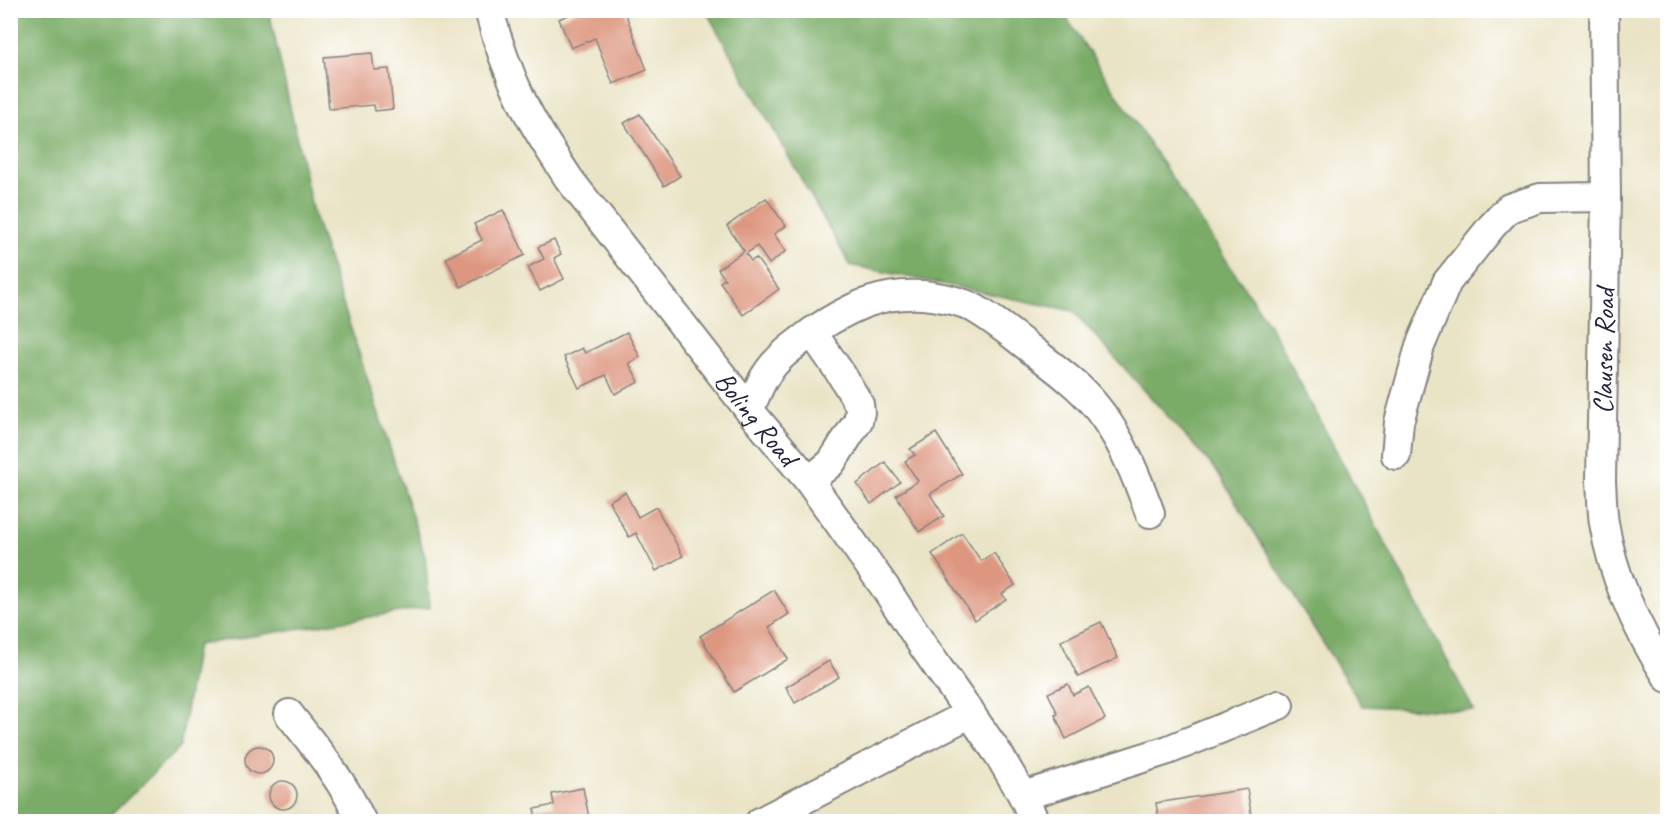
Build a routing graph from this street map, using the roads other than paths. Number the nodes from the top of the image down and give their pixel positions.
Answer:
1 (489, 10) edge
2 (1604, 10) edge
3 (1606, 197) junction
4 (812, 332) junction
5 (749, 410) junction
6 (1396, 455) dead end
7 (809, 481) junction
8 (1150, 513) dead end
9 (1668, 678) edge
10 (1279, 705) dead end
11 (971, 713) junction
12 (289, 714) dead end
13 (1029, 809) edge
14 (362, 822) edge
15 (760, 822) edge

1 - 5 street, Boling Road
2 - 3 street, Clausen Road
3 - 6 street
3 - 9 street, Clausen Road
4 - 5 street
4 - 7 street
4 - 8 street
5 - 7 street, Boling Road
7 - 11 street, Boling Road
10 - 13 street
11 - 13 street, Boling Road
11 - 15 street
12 - 14 street

